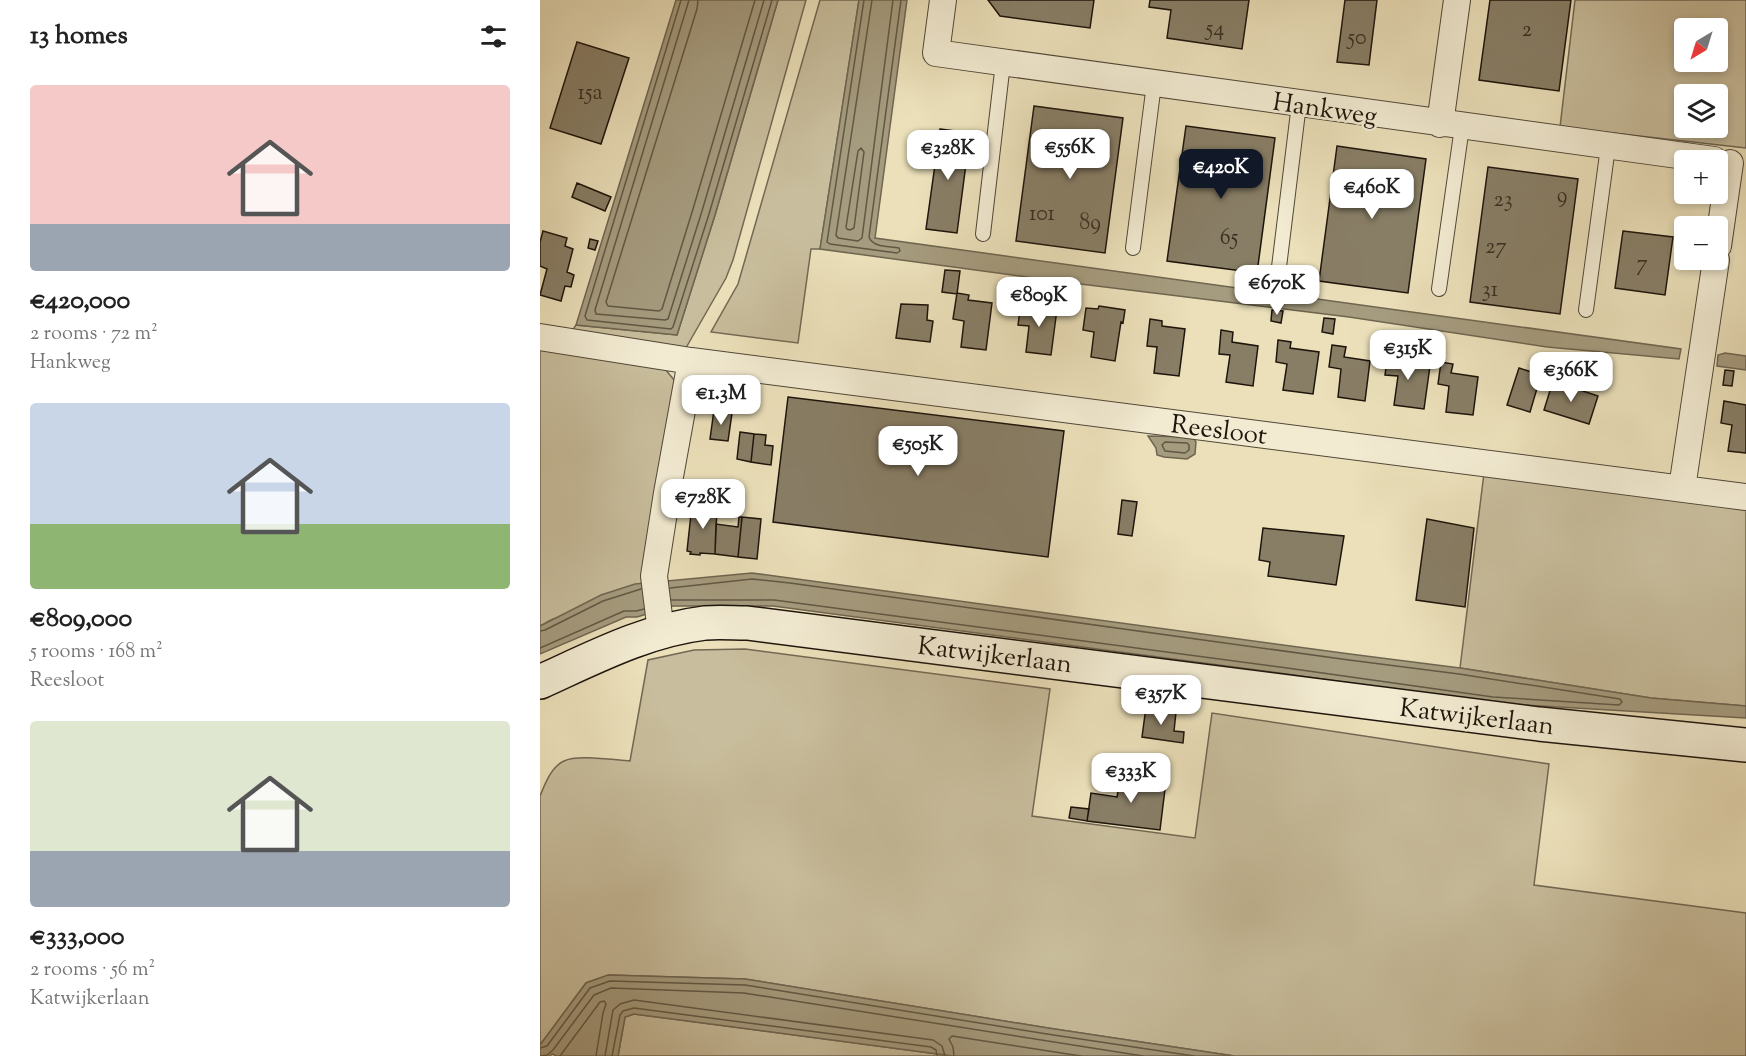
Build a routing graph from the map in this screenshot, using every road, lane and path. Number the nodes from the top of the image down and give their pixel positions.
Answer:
1 (943, 0) edge
2 (1457, 0) edge
3 (1003, 63) junction
4 (1154, 84) junction
5 (1299, 104) junction
6 (1451, 125) junction
7 (1608, 147) junction
8 (1674, 155) edge
9 (982, 234) dead end
10 (1133, 248) dead end
11 (1279, 267) dead end
12 (1715, 270) edge
13 (1439, 289) dead end
14 (1587, 310) dead end
15 (540, 337) edge
16 (691, 361) junction
17 (1682, 488) junction
18 (1746, 497) edge
19 (659, 622) junction
20 (540, 682) edge
21 (1746, 745) edge

1 - 3 street, Hankweg
2 - 6 street
3 - 4 street, Hankweg
3 - 9 lane
4 - 5 street, Hankweg
4 - 10 lane
5 - 6 street, Hankweg
5 - 11 lane
6 - 7 street, Hankweg
6 - 13 lane
7 - 8 street, Hankweg
7 - 14 lane
12 - 17 street
15 - 16 street, Reesloot
16 - 17 street, Reesloot
16 - 19 street
17 - 18 street, Reesloot
19 - 20 street, Katwijkerlaan
19 - 21 street, Katwijkerlaan

